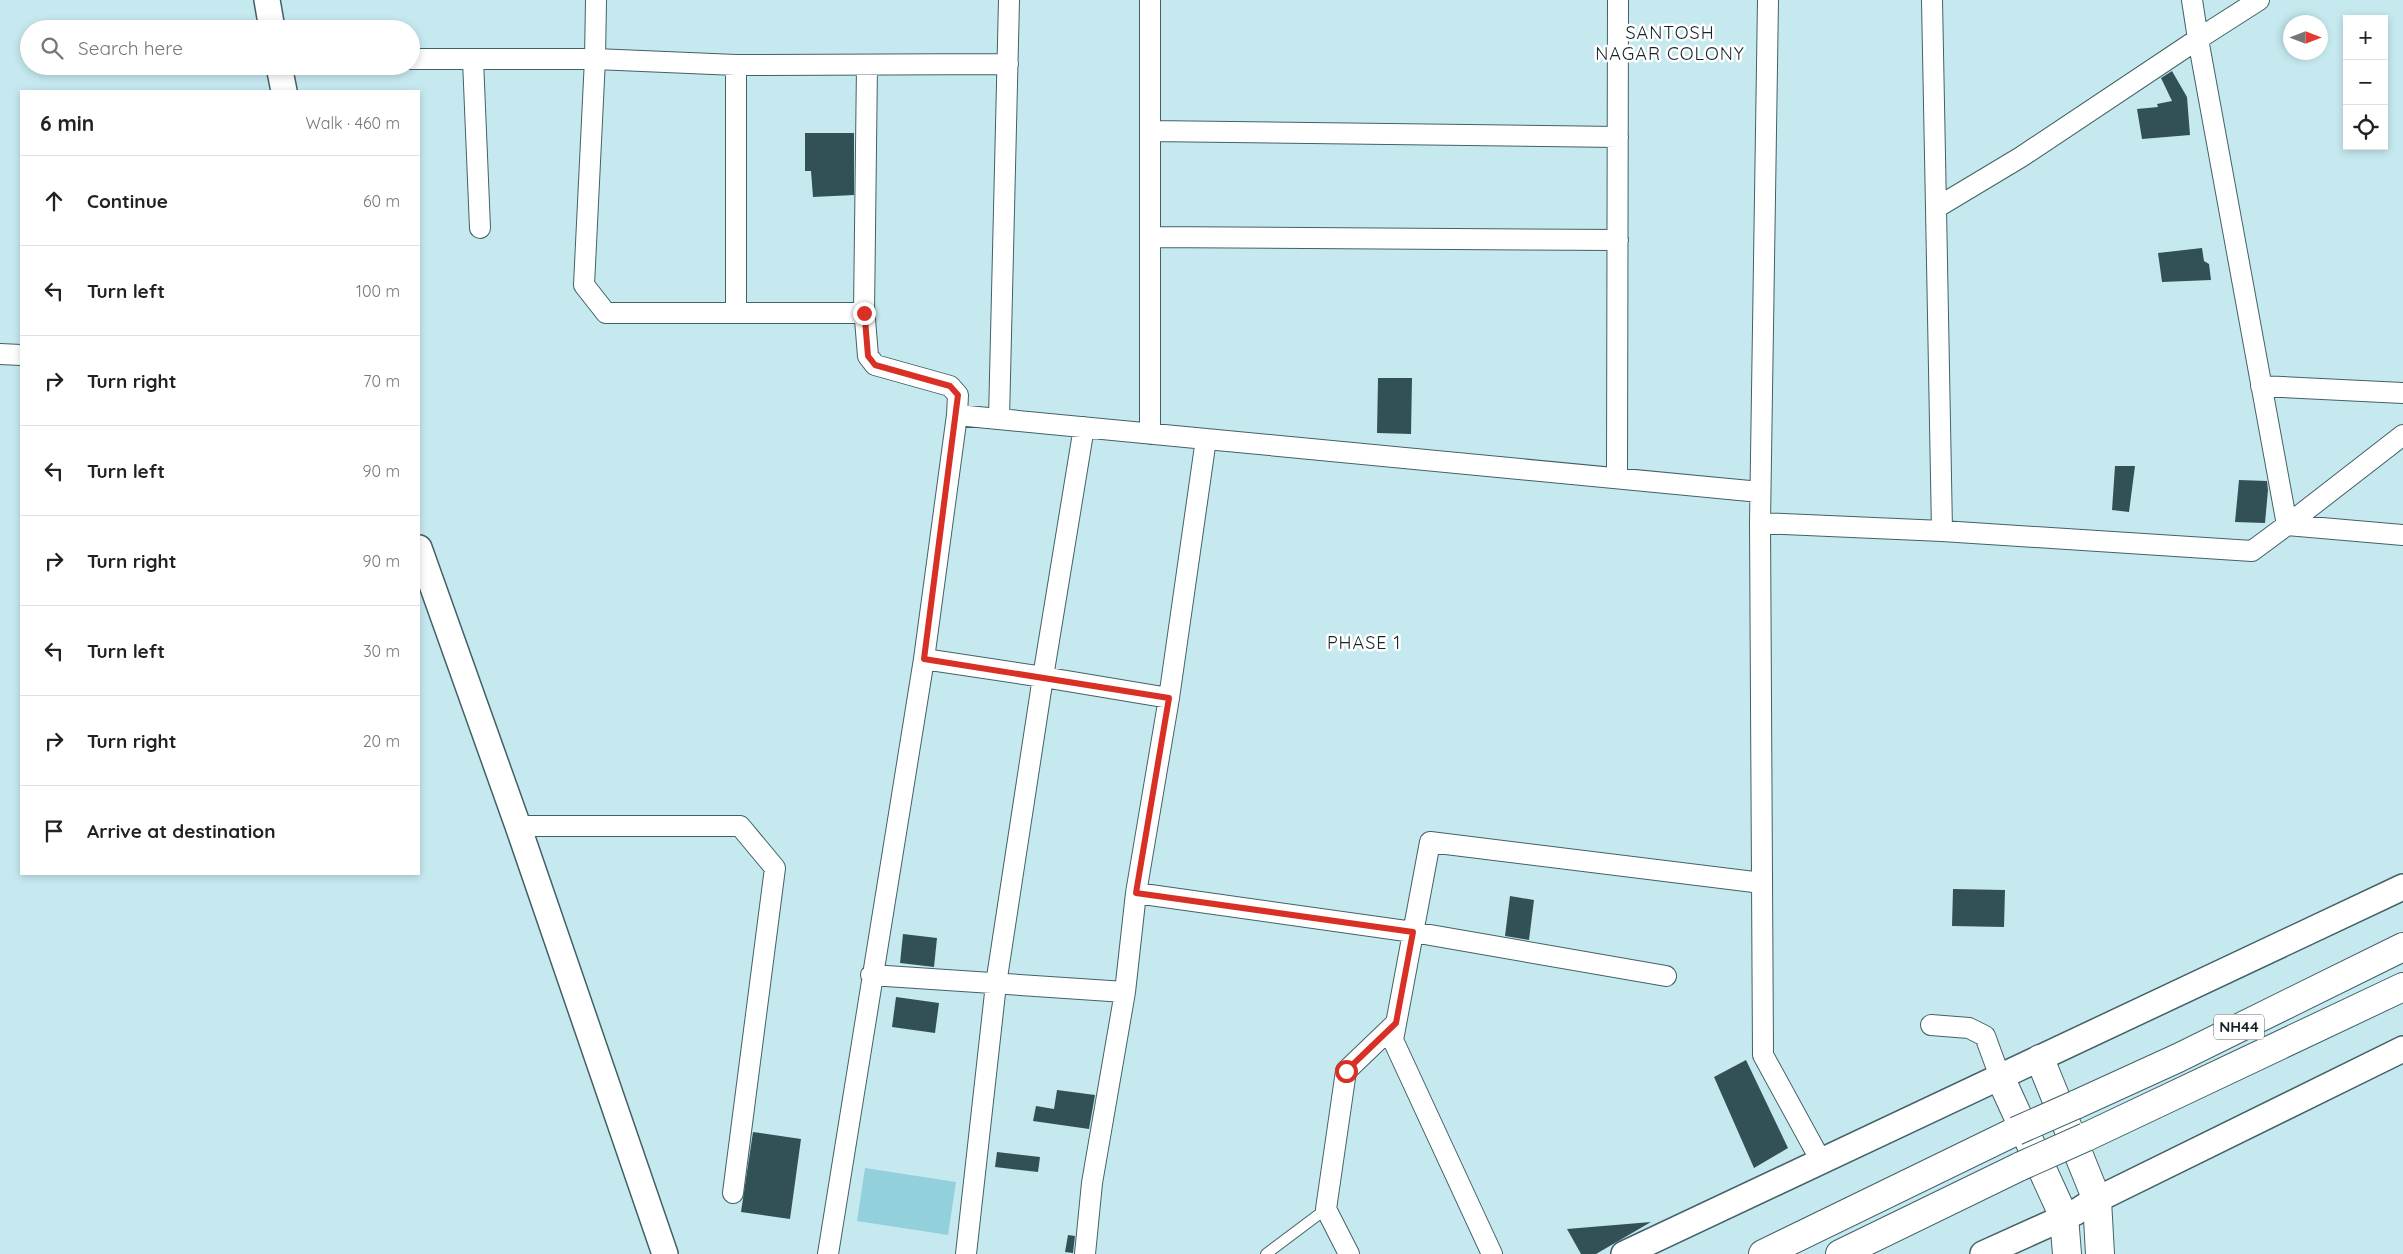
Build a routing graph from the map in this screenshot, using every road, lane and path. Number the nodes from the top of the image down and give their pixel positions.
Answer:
1 (267, 0) edge
2 (596, 0) edge
3 (1009, 0) edge
4 (1150, 0) edge
5 (1618, 0) edge
6 (1768, 0) edge
7 (1932, 0) edge
8 (2192, 0) edge
9 (2259, 0) edge
10 (270, 20) edge
11 (2198, 39) junction
12 (420, 59) edge
13 (595, 59) junction
14 (473, 60) junction
15 (1008, 64) junction
16 (736, 65) junction
17 (867, 65) junction
18 (281, 75) edge
19 (284, 90) edge
20 (1150, 131) junction
21 (1618, 137) junction
22 (1936, 208) junction
23 (480, 228) dead end
24 (1150, 237) junction
25 (1618, 240) junction
26 (864, 307) junction
27 (736, 313) junction
28 (0, 354) edge
29 (20, 355) edge
30 (2261, 386) junction
31 (2403, 393) edge
32 (957, 415) junction
33 (999, 419) junction
34 (1084, 427) junction
35 (1150, 434) junction
36 (2403, 435) edge
37 (1206, 439) junction
38 (1616, 478) junction
39 (1760, 492) junction
40 (1760, 523) junction
41 (2286, 525) junction
42 (1942, 532) junction
43 (2403, 535) edge
44 (420, 551) edge
45 (924, 659) junction
46 (1043, 677) junction
47 (1169, 698) junction
48 (518, 826) junction
49 (1762, 884) junction
50 (2403, 887) edge
51 (1136, 893) junction
52 (1413, 932) junction
53 (2403, 947) edge
54 (871, 975) junction
55 (1666, 976) dead end
56 (996, 984) junction
57 (2403, 987) edge
58 (1125, 992) junction
59 (1396, 1023) junction
60 (1931, 1025) dead end
61 (2403, 1049) edge
62 (2040, 1058) junction
63 (2000, 1077) junction
64 (1821, 1162) junction
65 (733, 1193) dead end
66 (2097, 1200) junction
67 (1326, 1209) junction
68 (2064, 1217) junction
69 (665, 1254) edge
70 (828, 1254) edge
71 (966, 1254) edge
72 (1086, 1254) edge
73 (1266, 1254) edge
74 (1349, 1254) edge
75 (1492, 1254) edge
76 (1624, 1254) edge
77 (1763, 1254) edge
78 (1840, 1254) edge
79 (1983, 1254) edge
80 (2066, 1254) edge
81 (2100, 1254) edge

1 - 10 street
2 - 13 street
3 - 15 street
4 - 20 street
5 - 21 street
6 - 39 street
7 - 22 street
8 - 11 street
9 - 11 street
11 - 22 street
11 - 30 street
12 - 14 street
13 - 14 street
13 - 16 street
13 - 27 street
14 - 23 street
15 - 17 street
15 - 33 street
16 - 17 street
16 - 27 street
17 - 26 street
18 - 19 street
20 - 21 street
20 - 24 street
21 - 25 street
22 - 42 street
24 - 25 street
24 - 35 street
25 - 38 street
26 - 27 street
26 - 32 street
28 - 29 street
30 - 31 street
30 - 41 street
32 - 33 street
32 - 45 street
33 - 34 street
34 - 35 street
34 - 46 street
35 - 37 street
36 - 41 street
37 - 38 street
37 - 47 street
38 - 39 street
39 - 40 street
40 - 42 street
40 - 49 street
41 - 42 street
41 - 43 street
44 - 48 street
45 - 46 street
45 - 54 street
46 - 47 street
46 - 56 street
47 - 51 street
48 - 65 street
48 - 69 street
49 - 52 street
49 - 64 street
50 - 62 street
51 - 52 street
51 - 58 street
52 - 55 street
52 - 59 street
53 - 77 main road, NH44, bridge
54 - 56 street
54 - 70 street
56 - 58 street
56 - 71 street
57 - 78 main road, NH44, bridge
58 - 72 street
59 - 67 street
59 - 75 street
60 - 63 street
61 - 66 street
62 - 63 street
62 - 66 main road
63 - 64 street
63 - 68 main road
64 - 76 street
66 - 68 street
66 - 81 main road
67 - 73 lane
67 - 74 street
68 - 79 street
68 - 80 main road

